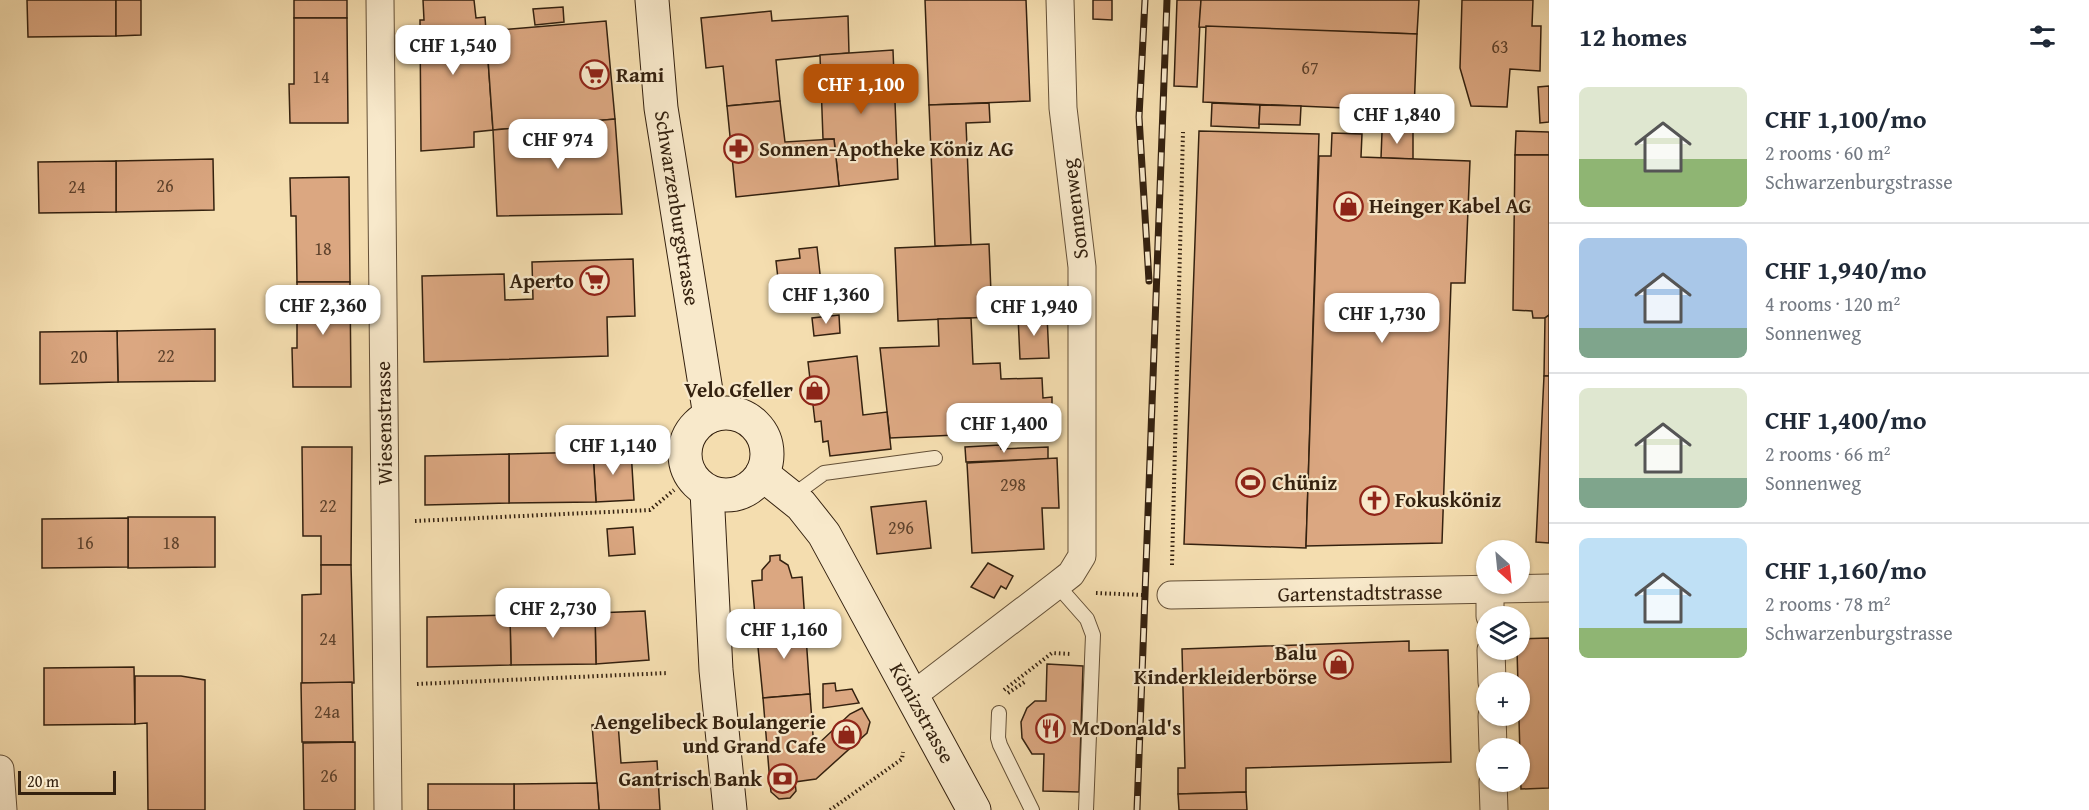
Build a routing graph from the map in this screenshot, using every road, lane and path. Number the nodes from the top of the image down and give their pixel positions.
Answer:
1 (380, 0) edge
2 (652, 0) edge
3 (1060, 0) edge
4 (1183, 132) dead end
5 (710, 416) junction
6 (935, 458) dead end
7 (762, 474) junction
8 (699, 483) junction
9 (791, 496) junction
10 (385, 522) junction
11 (1057, 585) junction
12 (1549, 588) edge
13 (1162, 595) junction
14 (1490, 604) edge
15 (1071, 654) dead end
16 (668, 673) dead end
17 (1026, 681) dead end
18 (386, 685) junction
19 (1016, 690) dead end
20 (1001, 693) dead end
21 (912, 696) junction
22 (999, 713) dead end
23 (904, 748) dead end
24 (0, 769) edge
25 (1493, 792) edge
26 (3, 810) edge
27 (388, 810) edge
28 (730, 810) edge
29 (830, 810) edge
30 (974, 810) edge
31 (1032, 810) edge
32 (1086, 810) edge
33 (1494, 810) edge

1 - 10 street, Wiesenstrasse
2 - 5 main road, Schwarzenburgstrasse
3 - 11 street, Sonnenweg
4 - 13 path
5 - 7 main road
5 - 8 main road
6 - 9 lane
7 - 8 main road
7 - 9 main road, Könizstrasse
8 - 10 path
8 - 28 main road
9 - 21 main road, Könizstrasse
10 - 18 street, Wiesenstrasse
11 - 13 path
11 - 21 street, Sonnenweg
11 - 32 lane
12 - 14 street, Gartenstadtstrasse
13 - 14 street, Gartenstadtstrasse
15 - 20 path
16 - 18 path
17 - 19 path
18 - 27 street, Wiesenstrasse
21 - 30 main road, Könizstrasse
22 - 31 lane
23 - 29 path
24 - 26 street
25 - 33 street

